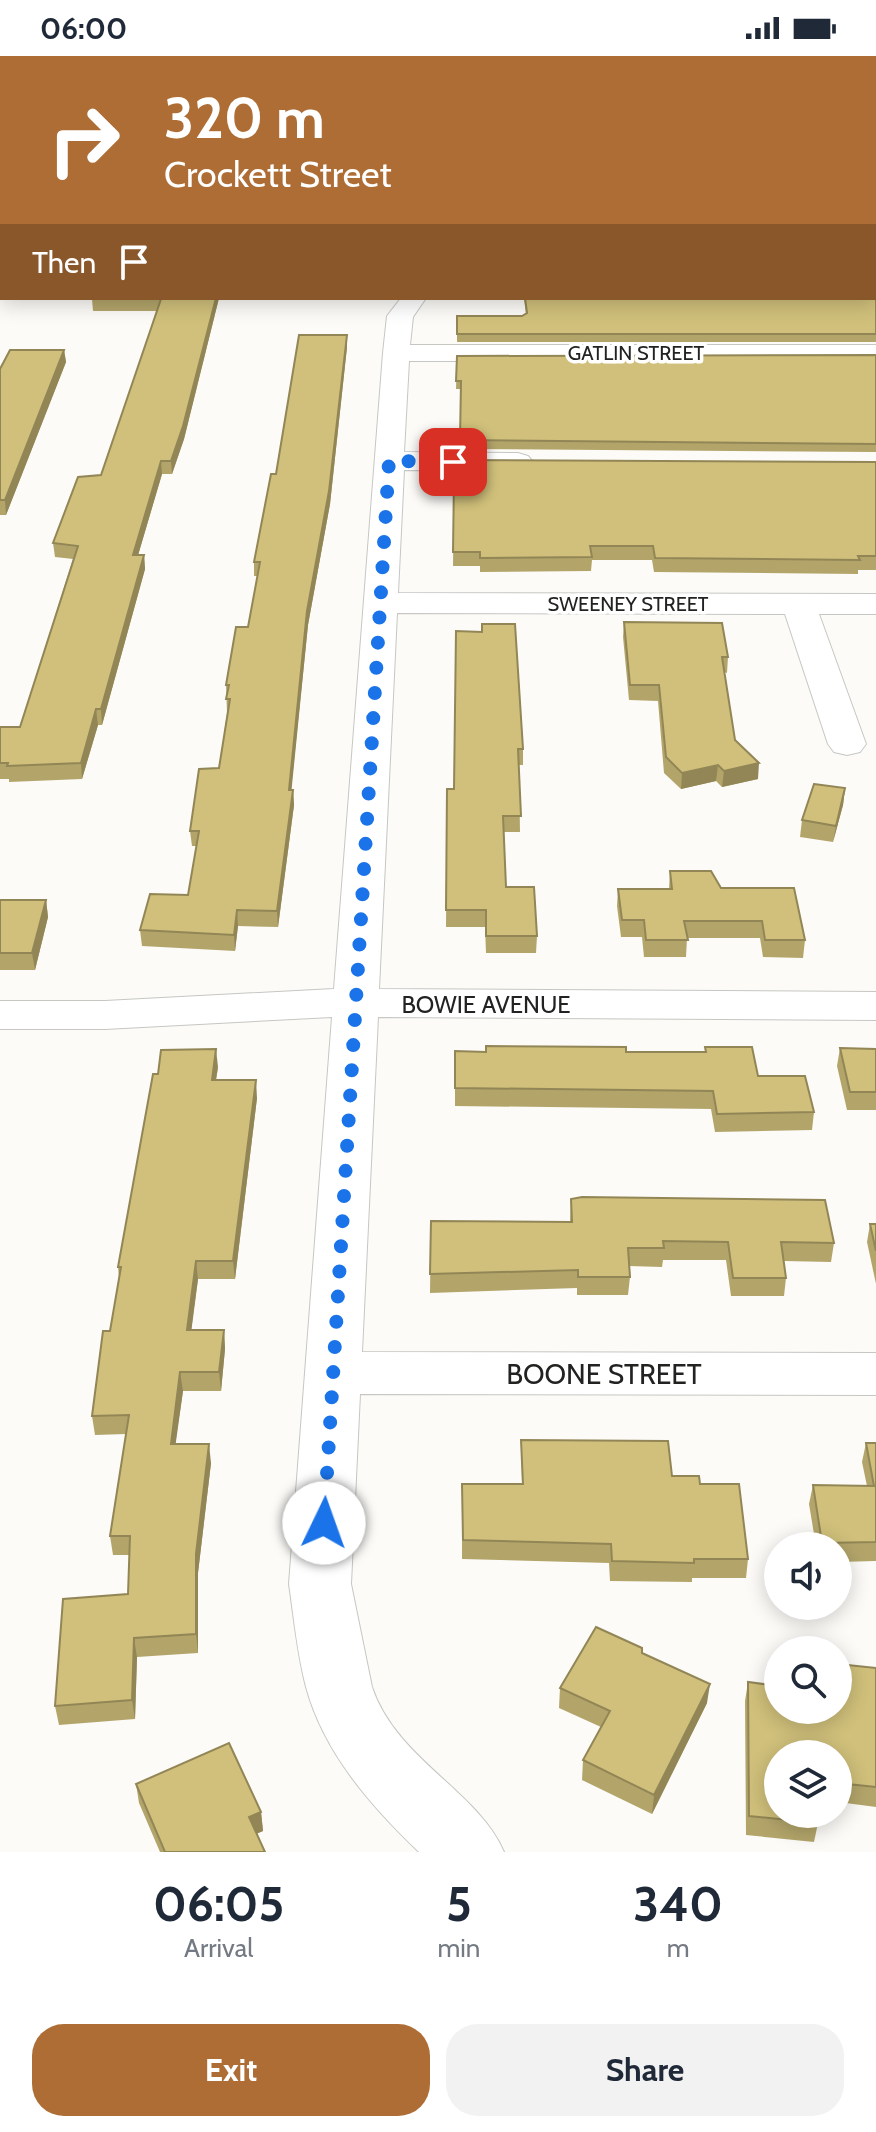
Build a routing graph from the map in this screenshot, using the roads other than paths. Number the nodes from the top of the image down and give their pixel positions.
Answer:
1 (412, 300) edge
2 (396, 353) junction
3 (876, 353) edge
4 (389, 461) junction
5 (548, 462) edge
6 (380, 603) junction
7 (876, 604) edge
8 (799, 605) junction
9 (847, 744) dead end
10 (355, 1003) junction
11 (876, 1006) edge
12 (0, 1015) edge
13 (333, 1373) junction
14 (876, 1374) edge
15 (469, 1852) edge

1 - 2 street
2 - 3 street, GATLIN STREET
2 - 4 street
4 - 5 street
4 - 6 street
6 - 8 street, SWEENEY STREET
6 - 10 street
7 - 8 street, SWEENEY STREET
8 - 9 street
10 - 11 street, BOWIE AVENUE
10 - 12 street, BOWIE AVENUE
10 - 13 street
13 - 14 street, BOONE STREET
13 - 15 street

